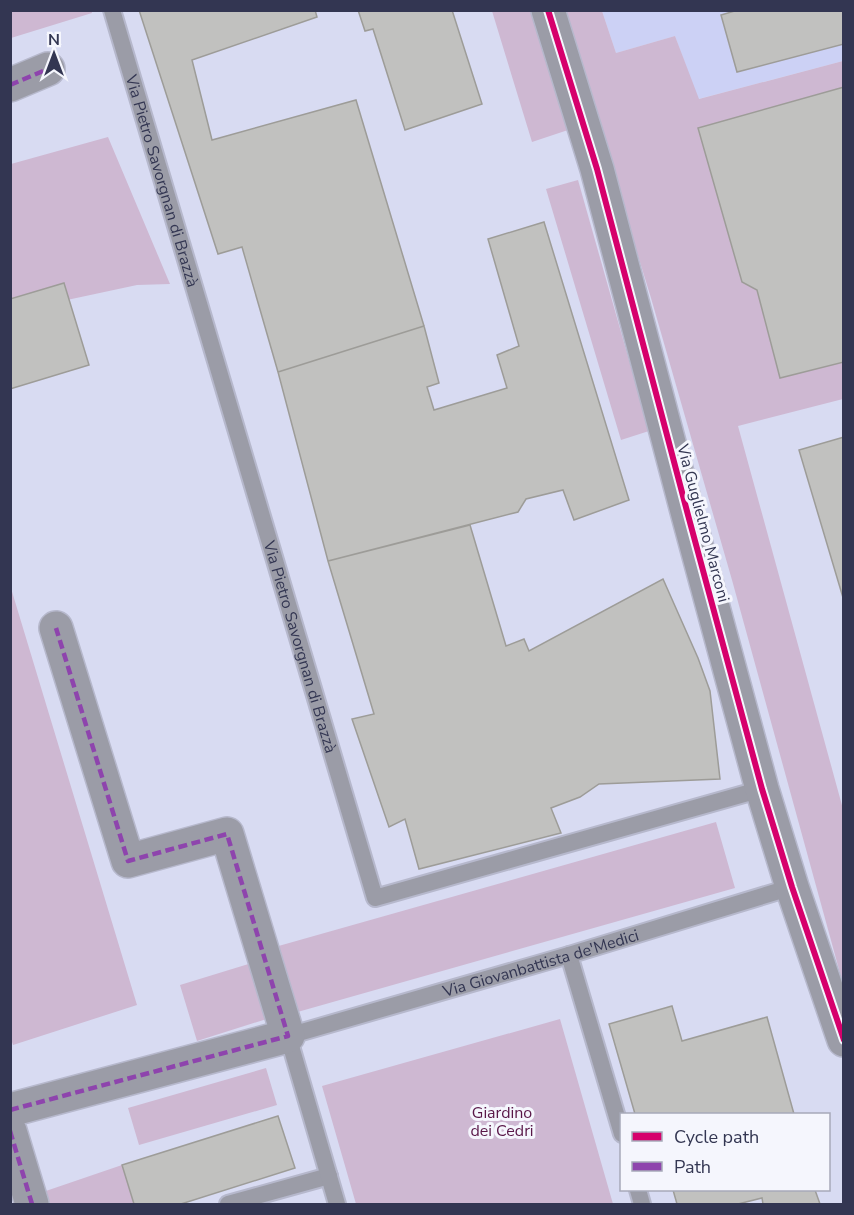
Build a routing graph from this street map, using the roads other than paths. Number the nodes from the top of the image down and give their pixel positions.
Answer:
1 (112, 10) edge
2 (548, 10) edge
3 (48, 69) dead end
4 (10, 85) edge
5 (56, 628) dead end
6 (762, 789) junction
7 (792, 887) junction
8 (569, 955) junction
9 (288, 1035) junction
10 (843, 1040) edge
11 (10, 1110) edge
12 (10, 1131) edge
13 (620, 1131) edge
14 (329, 1176) junction
15 (32, 1204) edge
16 (228, 1204) edge
17 (337, 1204) edge

1 - 6 lane, Via Pietro Savorgnan di Brazzà
2 - 6 street, Via Guglielmo Marconi
3 - 4 street
5 - 9 street
6 - 7 street, Via Guglielmo Marconi
7 - 8 lane, Via Giovanbattista de'Medici
7 - 10 street, Via Guglielmo Marconi
8 - 9 lane, Via Giovanbattista de'Medici
8 - 13 lane
9 - 11 street
9 - 14 lane
12 - 15 street
14 - 16 lane
14 - 17 lane

